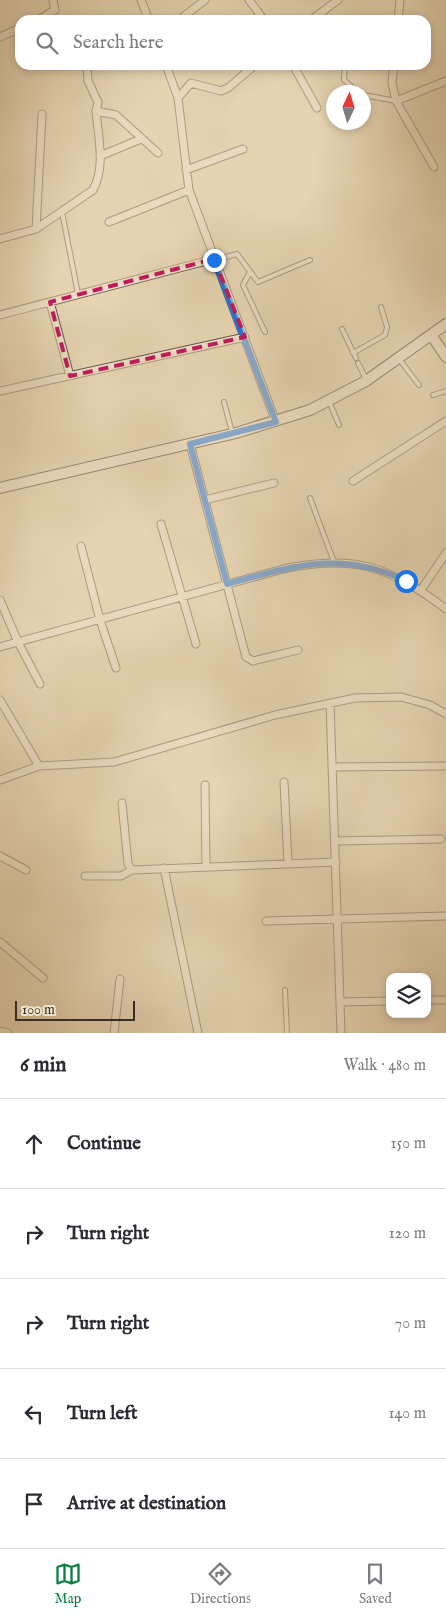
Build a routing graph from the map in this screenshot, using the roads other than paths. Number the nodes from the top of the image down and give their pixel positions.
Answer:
1 (53, 0) edge
2 (141, 0) edge
3 (205, 0) edge
4 (249, 0) edge
5 (338, 0) edge
6 (400, 0) edge
7 (49, 15) edge
8 (147, 15) edge
9 (186, 15) edge
10 (260, 15) edge
11 (318, 15) edge
12 (398, 15) edge
13 (15, 30) edge
14 (0, 37) edge
15 (87, 70) edge
16 (168, 70) edge
17 (248, 70) edge
18 (296, 70) edge
19 (345, 70) edge
20 (393, 70) edge
21 (446, 82) edge
22 (350, 85) edge
23 (371, 97) edge
24 (178, 98) junction
25 (396, 101) junction
26 (317, 108) dead end
27 (96, 111) junction
28 (42, 114) dead end
29 (141, 139) junction
30 (243, 150) dead end
31 (158, 153) dead end
32 (100, 156) junction
33 (434, 167) dead end
34 (186, 170) junction
35 (189, 190) junction
36 (62, 212) junction
37 (109, 222) dead end
38 (36, 229) junction
39 (0, 239) edge
40 (214, 259) junction
41 (310, 260) dead end
42 (250, 272) junction
43 (78, 294) junction
44 (50, 302) junction
45 (381, 307) dead end
46 (0, 315) edge
47 (446, 324) edge
48 (342, 329) dead end
49 (265, 332) dead end
50 (432, 336) junction
51 (245, 337) junction
52 (354, 353) junction
53 (446, 357) edge
54 (356, 358) dead end
55 (399, 358) junction
56 (358, 363) dead end
57 (70, 376) junction
58 (366, 381) junction
59 (419, 385) dead end
60 (0, 391) edge
61 (446, 391) edge
62 (432, 395) dead end
63 (329, 401) junction
64 (224, 402) dead end
65 (276, 422) junction
66 (446, 422) edge
67 (339, 425) dead end
68 (232, 434) junction
69 (190, 444) junction
70 (352, 481) dead end
71 (274, 483) dead end
72 (0, 488) edge
73 (310, 498) dead end
74 (205, 500) junction
75 (161, 524) dead end
76 (81, 546) dead end
77 (446, 553) edge
78 (334, 562) junction
79 (227, 584) junction
80 (421, 590) junction
81 (182, 597) junction
82 (0, 600) edge
83 (446, 609) edge
84 (100, 620) junction
85 (18, 642) junction
86 (196, 644) dead end
87 (0, 647) edge
88 (298, 650) dead end
89 (116, 668) dead end
90 (40, 684) dead end
91 (0, 700) edge
92 (330, 704) junction
93 (446, 714) edge
94 (39, 766) junction
95 (446, 766) edge
96 (332, 767) junction
97 (0, 780) edge
98 (284, 782) dead end
99 (205, 785) dead end
100 (122, 803) dead end
101 (442, 839) dead end
102 (335, 841) junction
103 (0, 856) edge
104 (336, 862) junction
105 (288, 863) junction
106 (206, 866) junction
107 (164, 868) junction
108 (26, 870) dead end
109 (132, 870) junction
110 (85, 876) dead end
111 (446, 916) edge
112 (337, 919) junction
113 (266, 921) dead end
114 (0, 942) edge
115 (43, 978) dead end
116 (120, 979) dead end
117 (285, 990) dead end
118 (431, 1000) edge
119 (446, 1000) edge
120 (386, 1001) edge
121 (340, 1002) junction
122 (0, 1031) edge
123 (8, 1033) edge
124 (114, 1033) edge
125 (198, 1033) edge
126 (287, 1033) edge
127 (341, 1033) edge

1 - 7 street
2 - 8 street
3 - 9 street
4 - 10 street
5 - 11 street
6 - 12 street
13 - 14 street
15 - 27 street
16 - 24 street
17 - 24 street
18 - 26 street
19 - 22 lane
20 - 25 street
21 - 25 street
23 - 25 lane
24 - 34 street
25 - 33 street
27 - 29 street
27 - 32 street
28 - 38 street
29 - 31 street
29 - 32 street
30 - 34 street
32 - 36 street
34 - 35 street
35 - 37 street
35 - 40 street
36 - 38 street
36 - 43 lane
38 - 39 street
40 - 42 lane
40 - 43 street
40 - 51 street
41 - 42 lane
42 - 49 lane
43 - 44 street
44 - 46 street
44 - 57 street
45 - 52 lane
47 - 50 main road
48 - 52 lane
50 - 53 main road
50 - 55 main road
51 - 57 street
51 - 65 street
52 - 54 lane
55 - 58 main road
55 - 59 lane
56 - 58 lane
57 - 60 street
58 - 63 main road
61 - 62 lane
63 - 65 main road
63 - 67 lane
64 - 68 lane
65 - 68 main road
66 - 70 street
68 - 69 main road
69 - 72 main road
69 - 74 street
71 - 74 street
73 - 78 lane
74 - 79 street
75 - 81 street
76 - 84 street
77 - 80 street
78 - 79 street
78 - 80 street
79 - 81 street
79 - 88 street
80 - 83 street
81 - 84 street
81 - 86 street
82 - 85 street
84 - 85 street
84 - 89 street
85 - 87 street
85 - 90 street
91 - 94 street
92 - 93 street
92 - 94 street
92 - 96 street
94 - 97 street
95 - 96 street
96 - 102 street
98 - 105 street
99 - 106 street
100 - 109 street
101 - 102 street
102 - 104 street
103 - 108 street
104 - 105 street
104 - 112 street
105 - 106 street
106 - 107 street
107 - 109 street
107 - 125 street
109 - 110 street
111 - 112 street
112 - 113 street
112 - 121 street
114 - 115 street
116 - 124 street
117 - 126 lane
118 - 119 street
120 - 121 street
121 - 127 street
122 - 123 street

